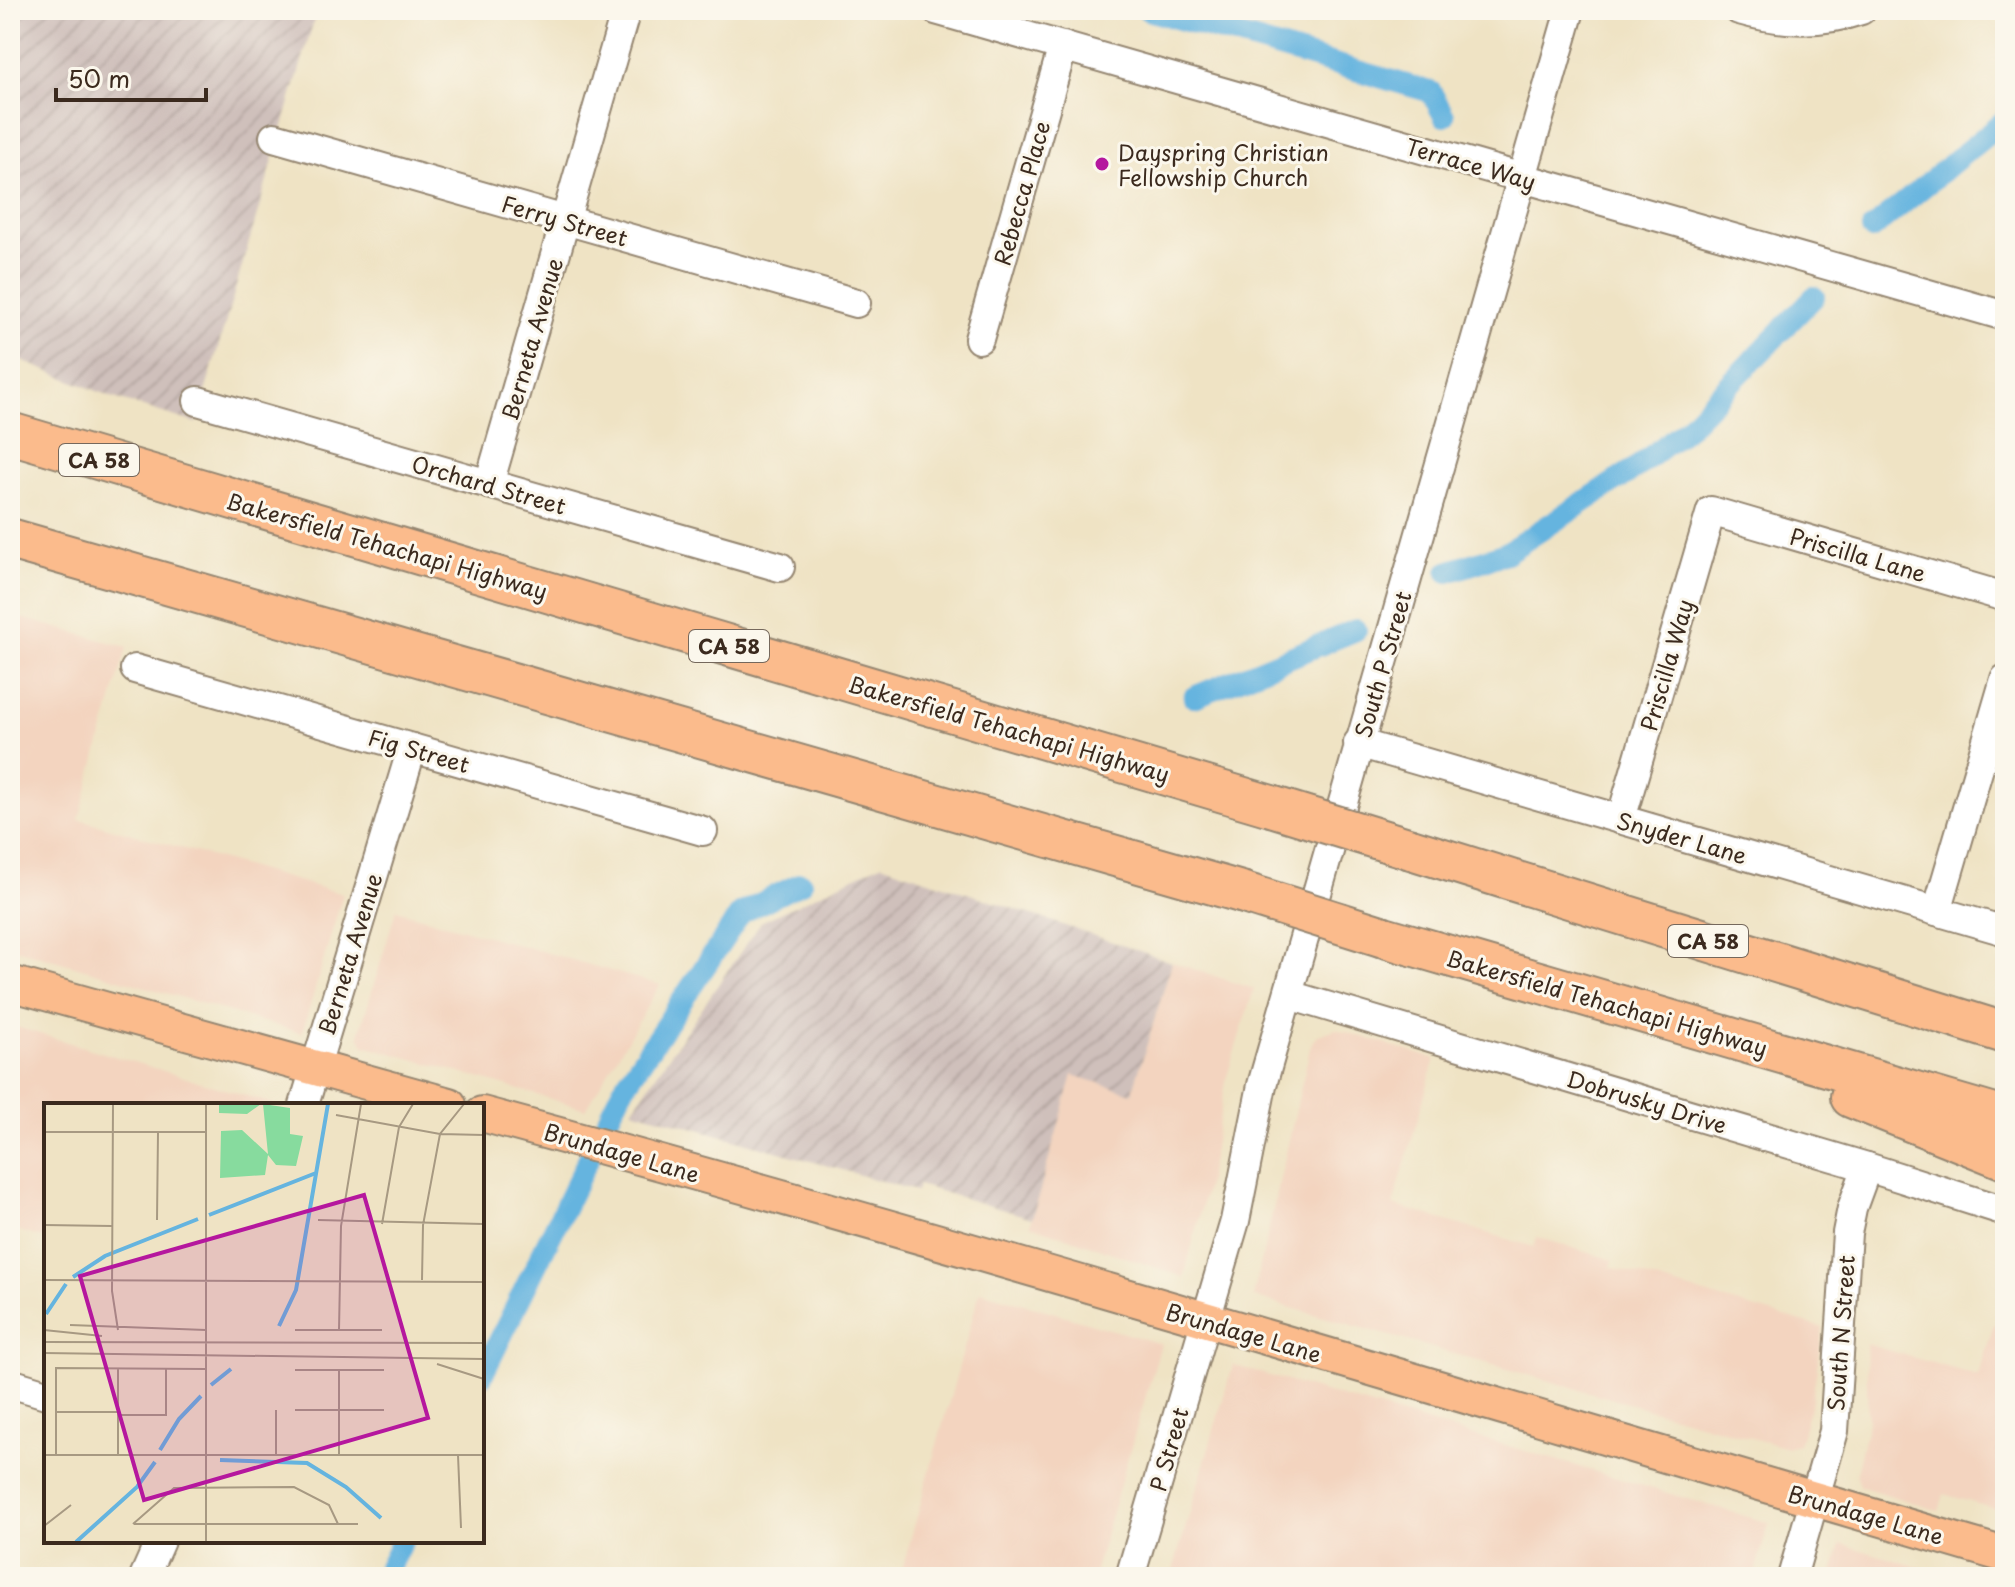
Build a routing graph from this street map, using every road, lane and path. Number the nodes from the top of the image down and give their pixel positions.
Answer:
1 (626, 10) edge
2 (936, 10) edge
3 (1570, 10) edge
4 (1739, 10) edge
5 (1861, 10) edge
6 (1063, 46) junction
7 (274, 137) dead end
8 (1521, 177) junction
9 (565, 220) junction
10 (856, 303) dead end
11 (2005, 316) edge
12 (979, 339) dead end
13 (198, 401) dead end
14 (10, 412) edge
15 (10, 433) edge
16 (489, 484) junction
17 (187, 486) junction
18 (1711, 511) joint
19 (10, 539) edge
20 (10, 550) edge
21 (780, 567) dead end
22 (146, 578) junction
23 (2005, 597) edge
24 (135, 669) dead end
25 (2005, 679) edge
26 (1358, 743) junction
27 (412, 748) junction
28 (1621, 819) junction
29 (703, 831) dead end
30 (1937, 911) junction
31 (2005, 931) edge
32 (10, 983) edge
33 (1289, 995) junction
34 (1697, 1029) junction
35 (2005, 1033) edge
36 (314, 1068) junction
37 (305, 1103) edge
38 (442, 1103) edge
39 (484, 1115) edge
40 (2005, 1118) edge
41 (2005, 1159) edge
42 (1867, 1167) junction
43 (2005, 1211) edge
44 (1206, 1320) junction
45 (10, 1383) edge
46 (44, 1393) edge
47 (1815, 1500) junction
48 (159, 1543) edge
49 (2005, 1555) edge
50 (144, 1577) edge
51 (1130, 1577) edge
52 (1792, 1577) edge

1 - 9 street, Berneta Avenue
2 - 6 street, Terrace Way
3 - 8 street, South P Street
4 - 5 street
6 - 8 street, Terrace Way
6 - 12 street, Rebecca Place
7 - 9 street, Ferry Street
8 - 11 street, Terrace Way
8 - 26 street, South P Street
9 - 10 street, Ferry Street
9 - 16 street, Berneta Avenue
13 - 16 street, Orchard Street
14 - 17 highway
15 - 17 highway, Bakersfield Tehachapi Highway / CA 58
16 - 21 street, Orchard Street
17 - 35 highway, Bakersfield Tehachapi Highway / CA 58, bridge
18 - 23 street, Priscilla Lane
18 - 28 street, Priscilla Way
19 - 22 highway, Bakersfield Tehachapi Highway
20 - 22 highway
22 - 34 highway, Bakersfield Tehachapi Highway, bridge
24 - 27 street, Fig Street
25 - 30 street
26 - 28 street, Snyder Lane
26 - 33 street, South P Street
27 - 29 street, Fig Street
27 - 36 street, Berneta Avenue
28 - 30 street, Snyder Lane
30 - 31 street, Snyder Lane
32 - 36 main road
33 - 42 street, Dobrusky Drive
33 - 44 street, South P Street
34 - 40 highway, Bakersfield Tehachapi Highway
34 - 41 highway
36 - 37 street, Berneta Avenue
36 - 38 main road
39 - 44 main road, Brundage Lane
42 - 43 street, Dobrusky Drive
42 - 47 street, South N Street
44 - 47 main road, Brundage Lane
44 - 51 street, P Street
45 - 46 street
47 - 49 main road, Brundage Lane
47 - 52 street, South N Street
48 - 50 street

